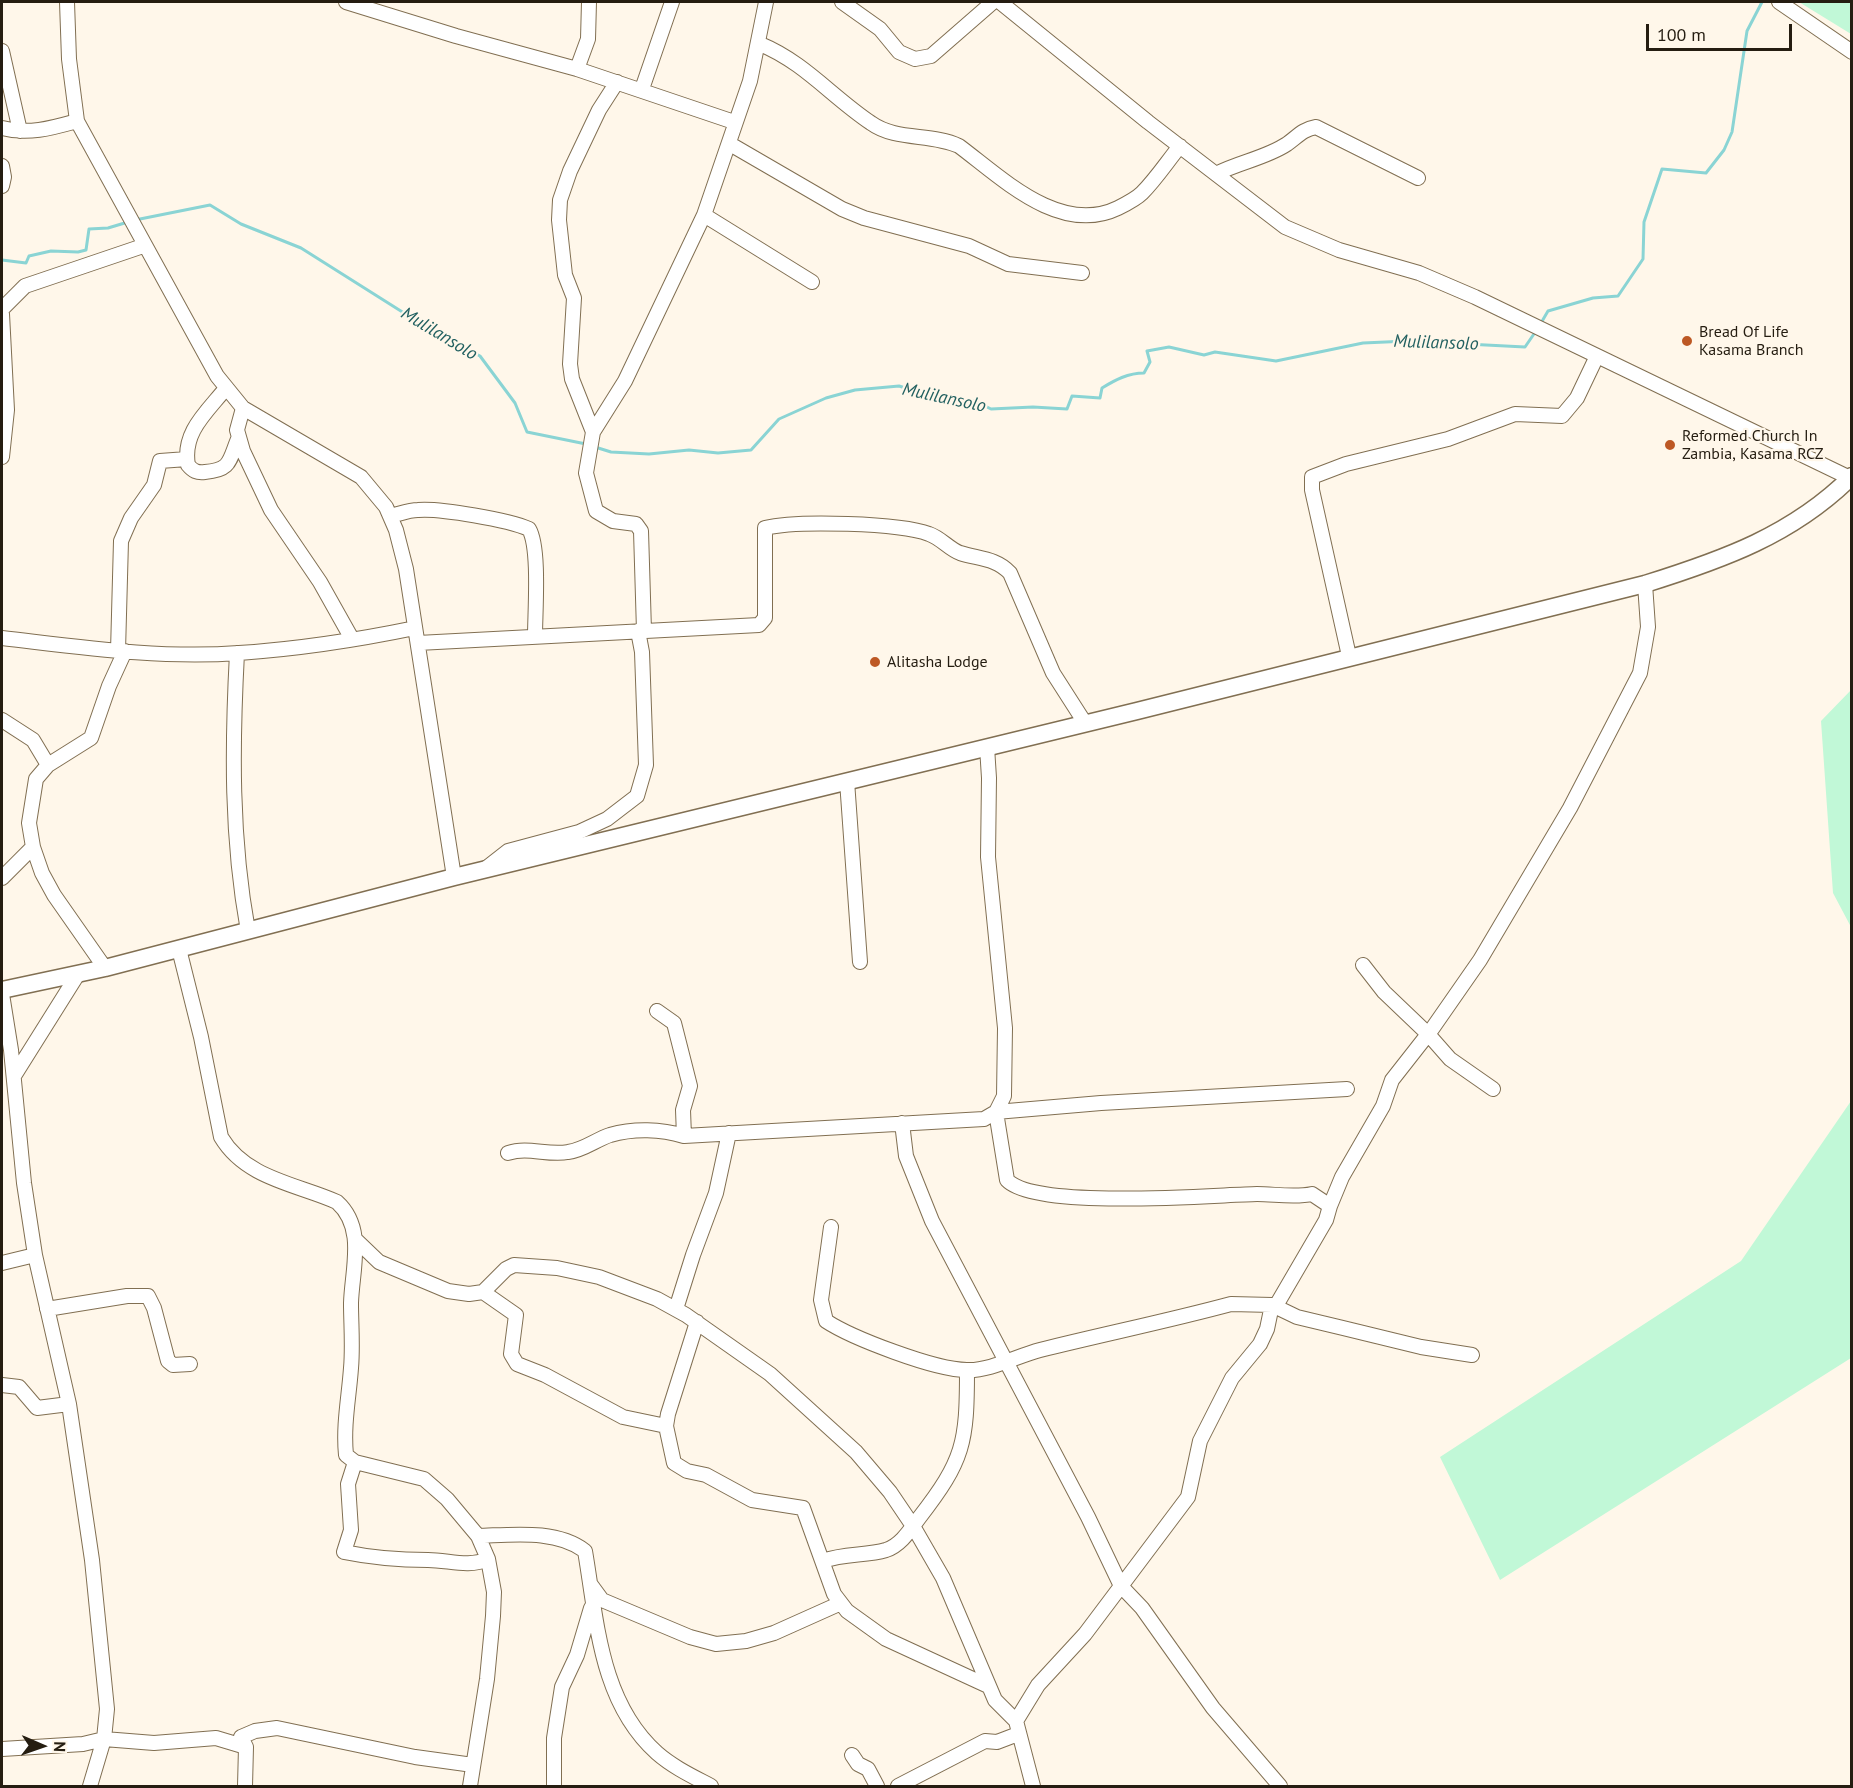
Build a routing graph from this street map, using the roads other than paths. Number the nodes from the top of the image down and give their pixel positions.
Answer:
1 (67, 2) edge
2 (346, 2) edge
3 (398, 2) edge
4 (589, 2) edge
5 (672, 2) edge
6 (766, 2) edge
7 (842, 2) edge
8 (993, 2) edge
9 (1000, 2) edge
10 (1779, 2) edge
11 (394, 16) junction
12 (760, 44) junction
13 (2, 51) edge
14 (1851, 52) edge
15 (577, 69) junction
16 (617, 82) junction
17 (642, 89) junction
18 (77, 121) junction
19 (734, 122) junction
20 (2, 128) edge
21 (20, 131) junction
22 (730, 144) junction
23 (1180, 146) junction
24 (2, 166) edge
25 (1216, 174) junction
26 (1418, 178) dead end
27 (2, 186) edge
28 (704, 215) junction
29 (143, 246) junction
30 (1082, 273) dead end
31 (812, 282) dead end
32 (2, 309) edge
33 (2, 314) edge
34 (1597, 356) junction
35 (226, 388) junction
36 (243, 408) junction
37 (238, 439) junction
38 (591, 440) junction
39 (2, 457) edge
40 (187, 459) junction
41 (1851, 477) edge
42 (390, 516) junction
43 (1645, 584) junction
44 (415, 628) junction
45 (641, 631) junction
46 (536, 636) junction
47 (2, 638) edge
48 (352, 639) junction
49 (418, 643) junction
50 (121, 651) junction
51 (237, 653) junction
52 (1349, 656) junction
53 (2, 720) edge
54 (1084, 723) junction
55 (987, 747) junction
56 (48, 765) junction
57 (847, 781) junction
58 (33, 847) junction
59 (485, 870) junction
60 (454, 877) junction
61 (2, 878) edge
62 (248, 931) junction
63 (179, 950) junction
64 (860, 962) dead end
65 (1362, 965) dead end
66 (105, 968) junction
67 (78, 974) junction
68 (2, 992) edge
69 (657, 1011) dead end
70 (1428, 1034) junction
71 (14, 1076) junction
72 (1347, 1089) dead end
73 (1493, 1089) dead end
74 (8, 1098) edge
75 (996, 1112) junction
76 (902, 1123) junction
77 (729, 1133) junction
78 (684, 1136) junction
79 (508, 1153) dead end
80 (1330, 1206) junction
81 (831, 1227) dead end
82 (356, 1240) junction
83 (35, 1255) junction
84 (2, 1263) edge
85 (483, 1292) junction
86 (1272, 1305) junction
87 (47, 1309) junction
88 (676, 1309) junction
89 (697, 1322) junction
90 (1472, 1355) dead end
91 (1004, 1360) junction
92 (190, 1364) dead end
93 (967, 1370) junction
94 (2, 1385) edge
95 (69, 1404) junction
96 (666, 1426) junction
97 (355, 1462) junction
98 (913, 1526) junction
99 (478, 1536) junction
100 (488, 1559) junction
101 (823, 1561) junction
102 (590, 1583) junction
103 (1122, 1586) junction
104 (841, 1603) junction
105 (592, 1606) junction
106 (988, 1686) junction
107 (1017, 1728) junction
108 (104, 1739) junction
109 (243, 1742) junction
110 (2, 1749) edge
111 (852, 1755) dead end
112 (473, 1765) junction
113 (90, 1786) edge
114 (245, 1786) edge
115 (470, 1786) edge
116 (554, 1786) edge
117 (711, 1786) edge
118 (877, 1786) edge
119 (898, 1786) edge
120 (1032, 1786) edge
121 (1280, 1786) edge

1 - 18 street
2 - 11 street
3 - 11 street
4 - 15 street
5 - 17 street
6 - 12 street
7 - 8 street
9 - 23 street
10 - 14 street
11 - 15 street
12 - 19 street
12 - 23 street
13 - 21 street
15 - 16 street
16 - 17 street
16 - 38 street
17 - 19 street
18 - 21 street
18 - 29 street
19 - 22 street
20 - 21 street
22 - 28 street
22 - 30 street
23 - 25 street
24 - 27 street
25 - 26 street
25 - 34 street
28 - 31 street
28 - 38 street
29 - 32 street
29 - 35 street
33 - 39 street
34 - 41 street
34 - 52 street
35 - 36 street
35 - 40 street
36 - 37 street
36 - 42 street
37 - 40 street
37 - 48 street
38 - 45 street
40 - 50 street
41 - 43 main road
42 - 44 street
42 - 46 street
43 - 52 main road
43 - 70 street
44 - 48 street
44 - 49 street
45 - 46 street
45 - 54 street
45 - 59 street
46 - 49 street
47 - 50 street
48 - 51 street
49 - 60 street
50 - 51 street
50 - 56 street
51 - 62 street
52 - 54 main road
53 - 56 street
54 - 55 main road
55 - 57 main road
55 - 75 street
56 - 58 street
57 - 59 main road
57 - 64 street
58 - 61 street
58 - 66 street
59 - 60 main road
60 - 62 main road
62 - 63 main road
63 - 66 main road
63 - 82 street
65 - 70 street
66 - 67 main road
67 - 68 main road
67 - 71 street
68 - 71 street
69 - 78 street
70 - 73 street
70 - 80 street
71 - 74 street
72 - 75 street
74 - 83 street
75 - 76 street
75 - 80 street
76 - 77 street
76 - 91 street
77 - 78 street
77 - 88 street
78 - 79 street
80 - 86 street
81 - 93 street
82 - 85 street
82 - 97 street
83 - 84 street
83 - 87 street
85 - 88 street
85 - 96 street
86 - 90 street
86 - 91 street
86 - 103 street
87 - 92 street
87 - 95 street
88 - 89 street
89 - 96 street
89 - 98 street
91 - 93 street
91 - 103 street
93 - 98 street
94 - 95 street
95 - 108 street
96 - 101 street
97 - 99 street
97 - 100 street
98 - 101 street
98 - 106 street
99 - 100 street
99 - 102 street
100 - 112 street
101 - 104 street
102 - 104 street
102 - 105 street
103 - 107 street
103 - 121 street
104 - 106 street
105 - 116 street
105 - 117 street
106 - 107 street
107 - 119 street
107 - 120 street
108 - 109 street
108 - 110 street
108 - 113 street
109 - 112 street
109 - 114 street
111 - 118 street
112 - 115 street

